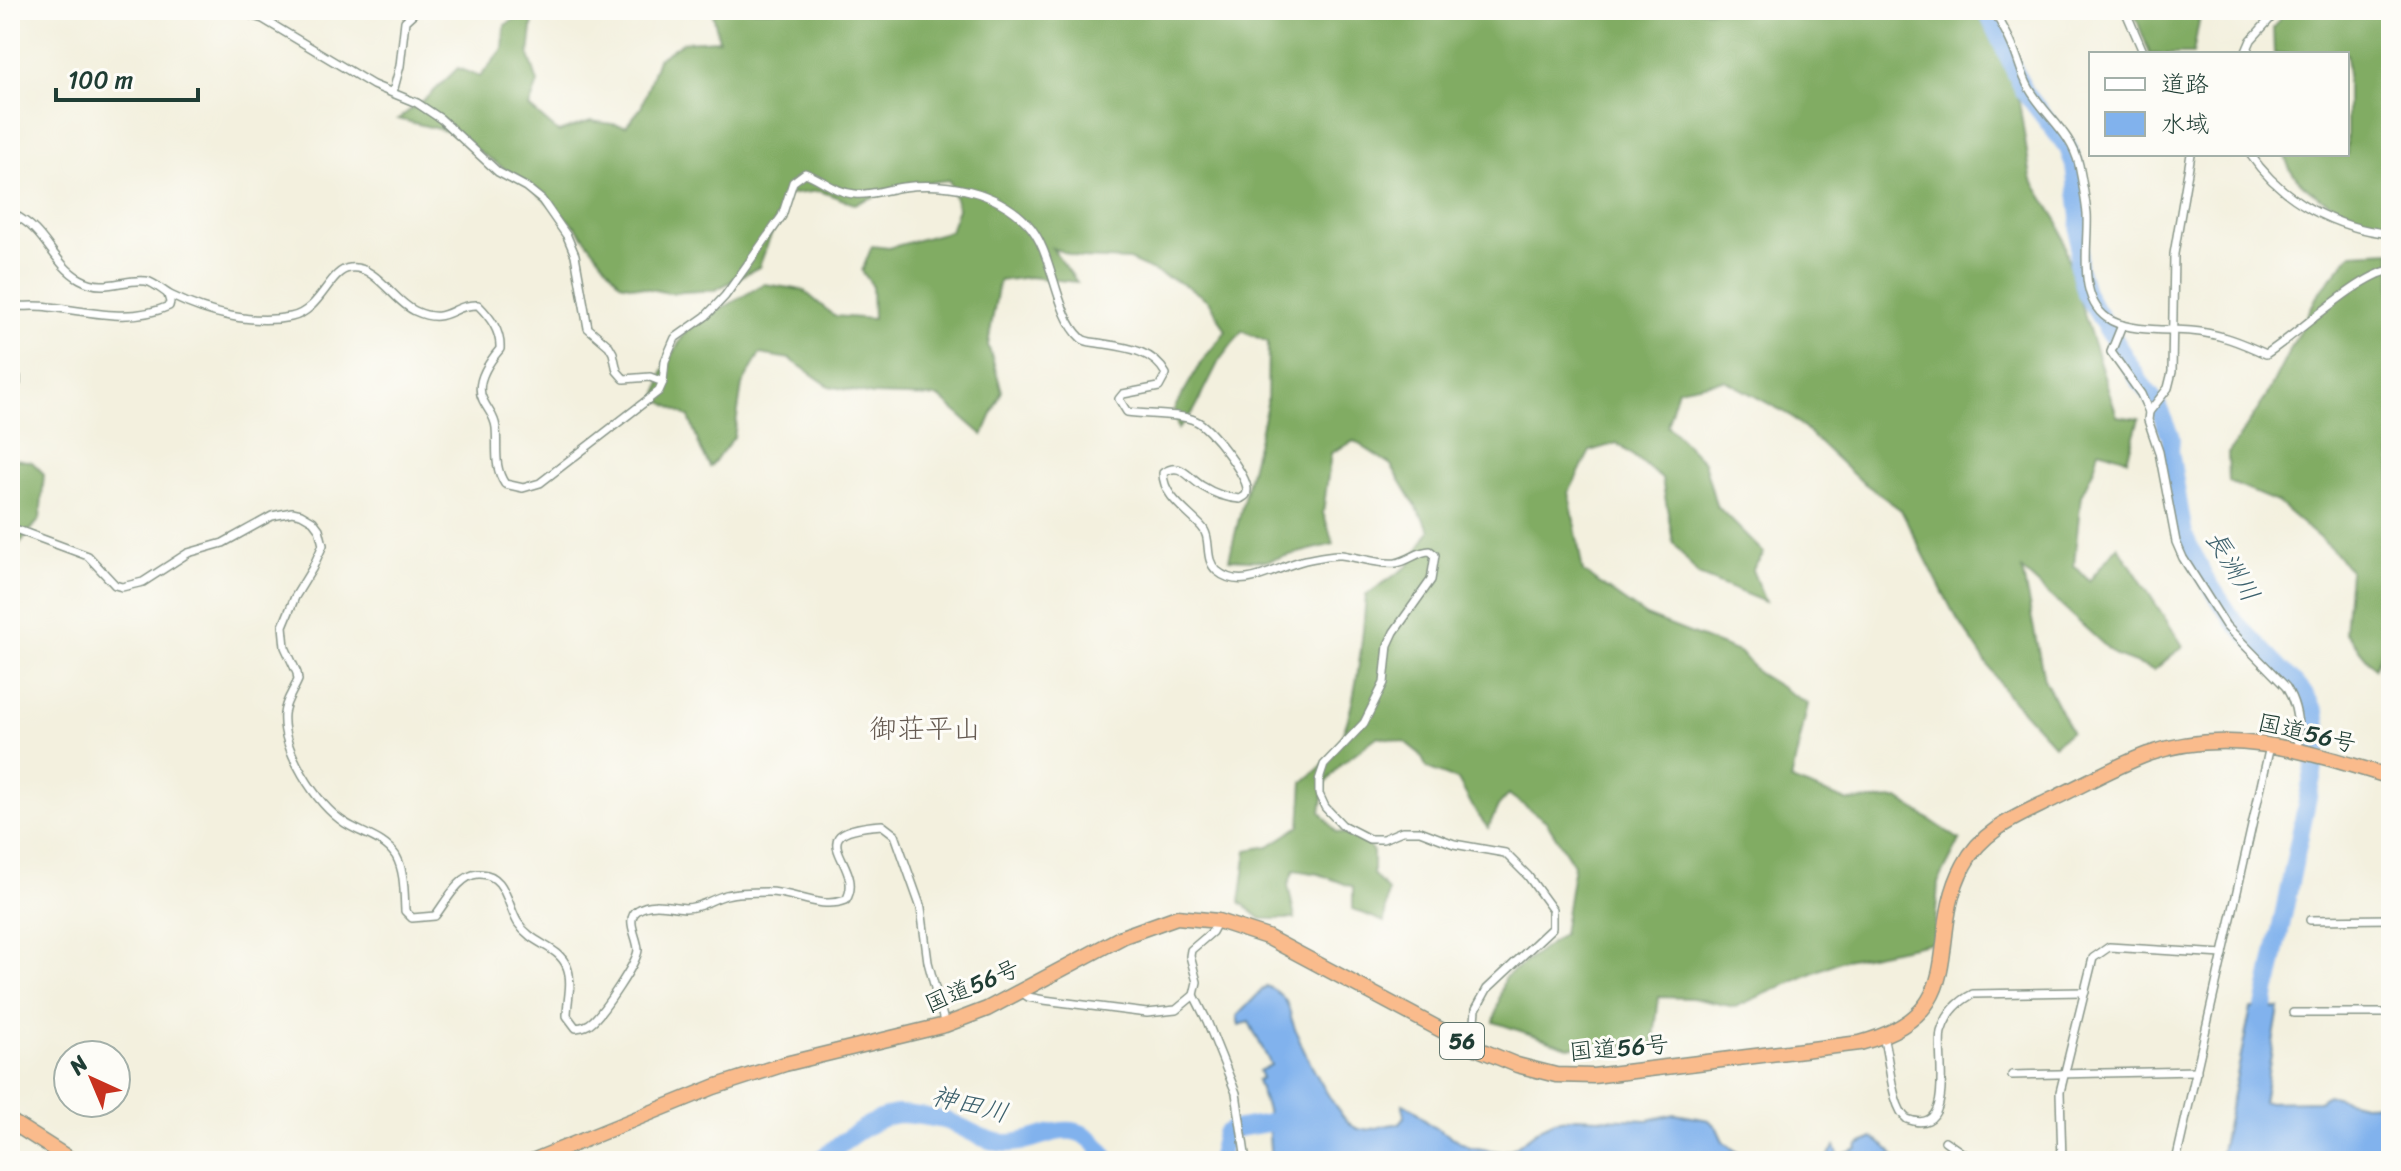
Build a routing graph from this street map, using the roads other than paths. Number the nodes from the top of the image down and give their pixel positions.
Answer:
1 (233, 10) edge
2 (417, 10) edge
3 (1994, 10) edge
4 (2125, 10) edge
5 (2278, 10) edge
6 (2143, 52) edge
7 (2246, 52) edge
8 (393, 92) junction
9 (2191, 156) edge
10 (2251, 156) edge
11 (10, 212) edge
12 (2391, 234) edge
13 (2391, 270) edge
14 (168, 295) junction
15 (10, 306) edge
16 (2122, 325) junction
17 (2174, 331) junction
18 (10, 370) edge
19 (663, 382) junction
20 (10, 393) edge
21 (2149, 412) junction
22 (10, 527) edge
23 (2270, 744) junction
24 (2300, 750) junction
25 (2391, 777) edge
26 (2391, 919) edge
27 (2310, 920) dead end
28 (1218, 921) junction
29 (2223, 954) junction
30 (1021, 992) junction
31 (2085, 992) junction
32 (1194, 995) junction
33 (2293, 1013) dead end
34 (2391, 1013) edge
35 (945, 1025) junction
36 (1883, 1037) junction
37 (1473, 1047) junction
38 (2391, 1055) edge
39 (2197, 1071) junction
40 (2064, 1074) junction
41 (2012, 1075) dead end
42 (2386, 1087) dead end
43 (10, 1121) edge
44 (1945, 1141) dead end
45 (73, 1161) edge
46 (532, 1161) edge
47 (1246, 1161) edge
48 (1981, 1161) edge
49 (2062, 1161) edge
50 (2176, 1161) edge

1 - 8 street
2 - 8 street
3 - 16 street
4 - 6 street
5 - 7 street
8 - 19 street
9 - 17 street
10 - 12 street
11 - 14 street
13 - 17 street
14 - 15 street
14 - 19 street
16 - 17 street
16 - 21 street
17 - 21 street
18 - 20 street
19 - 37 street
21 - 24 street
22 - 35 street
23 - 24 highway, 国道56号 / 56
23 - 29 street
23 - 36 highway, 国道56号 / 56
24 - 25 highway, 国道56号 / 56
26 - 27 street
28 - 30 highway, 国道56号 / 56
28 - 32 street
28 - 37 highway, 国道56号 / 56
29 - 31 street
29 - 39 street
30 - 32 street
30 - 35 highway, 国道56号 / 56
31 - 36 street
31 - 40 street
32 - 47 street
33 - 34 street
35 - 46 highway, 国道56号 / 56
36 - 37 highway, 国道56号 / 56
38 - 42 street
39 - 40 street
39 - 50 street
40 - 41 street
40 - 49 street
43 - 45 highway
44 - 48 street

